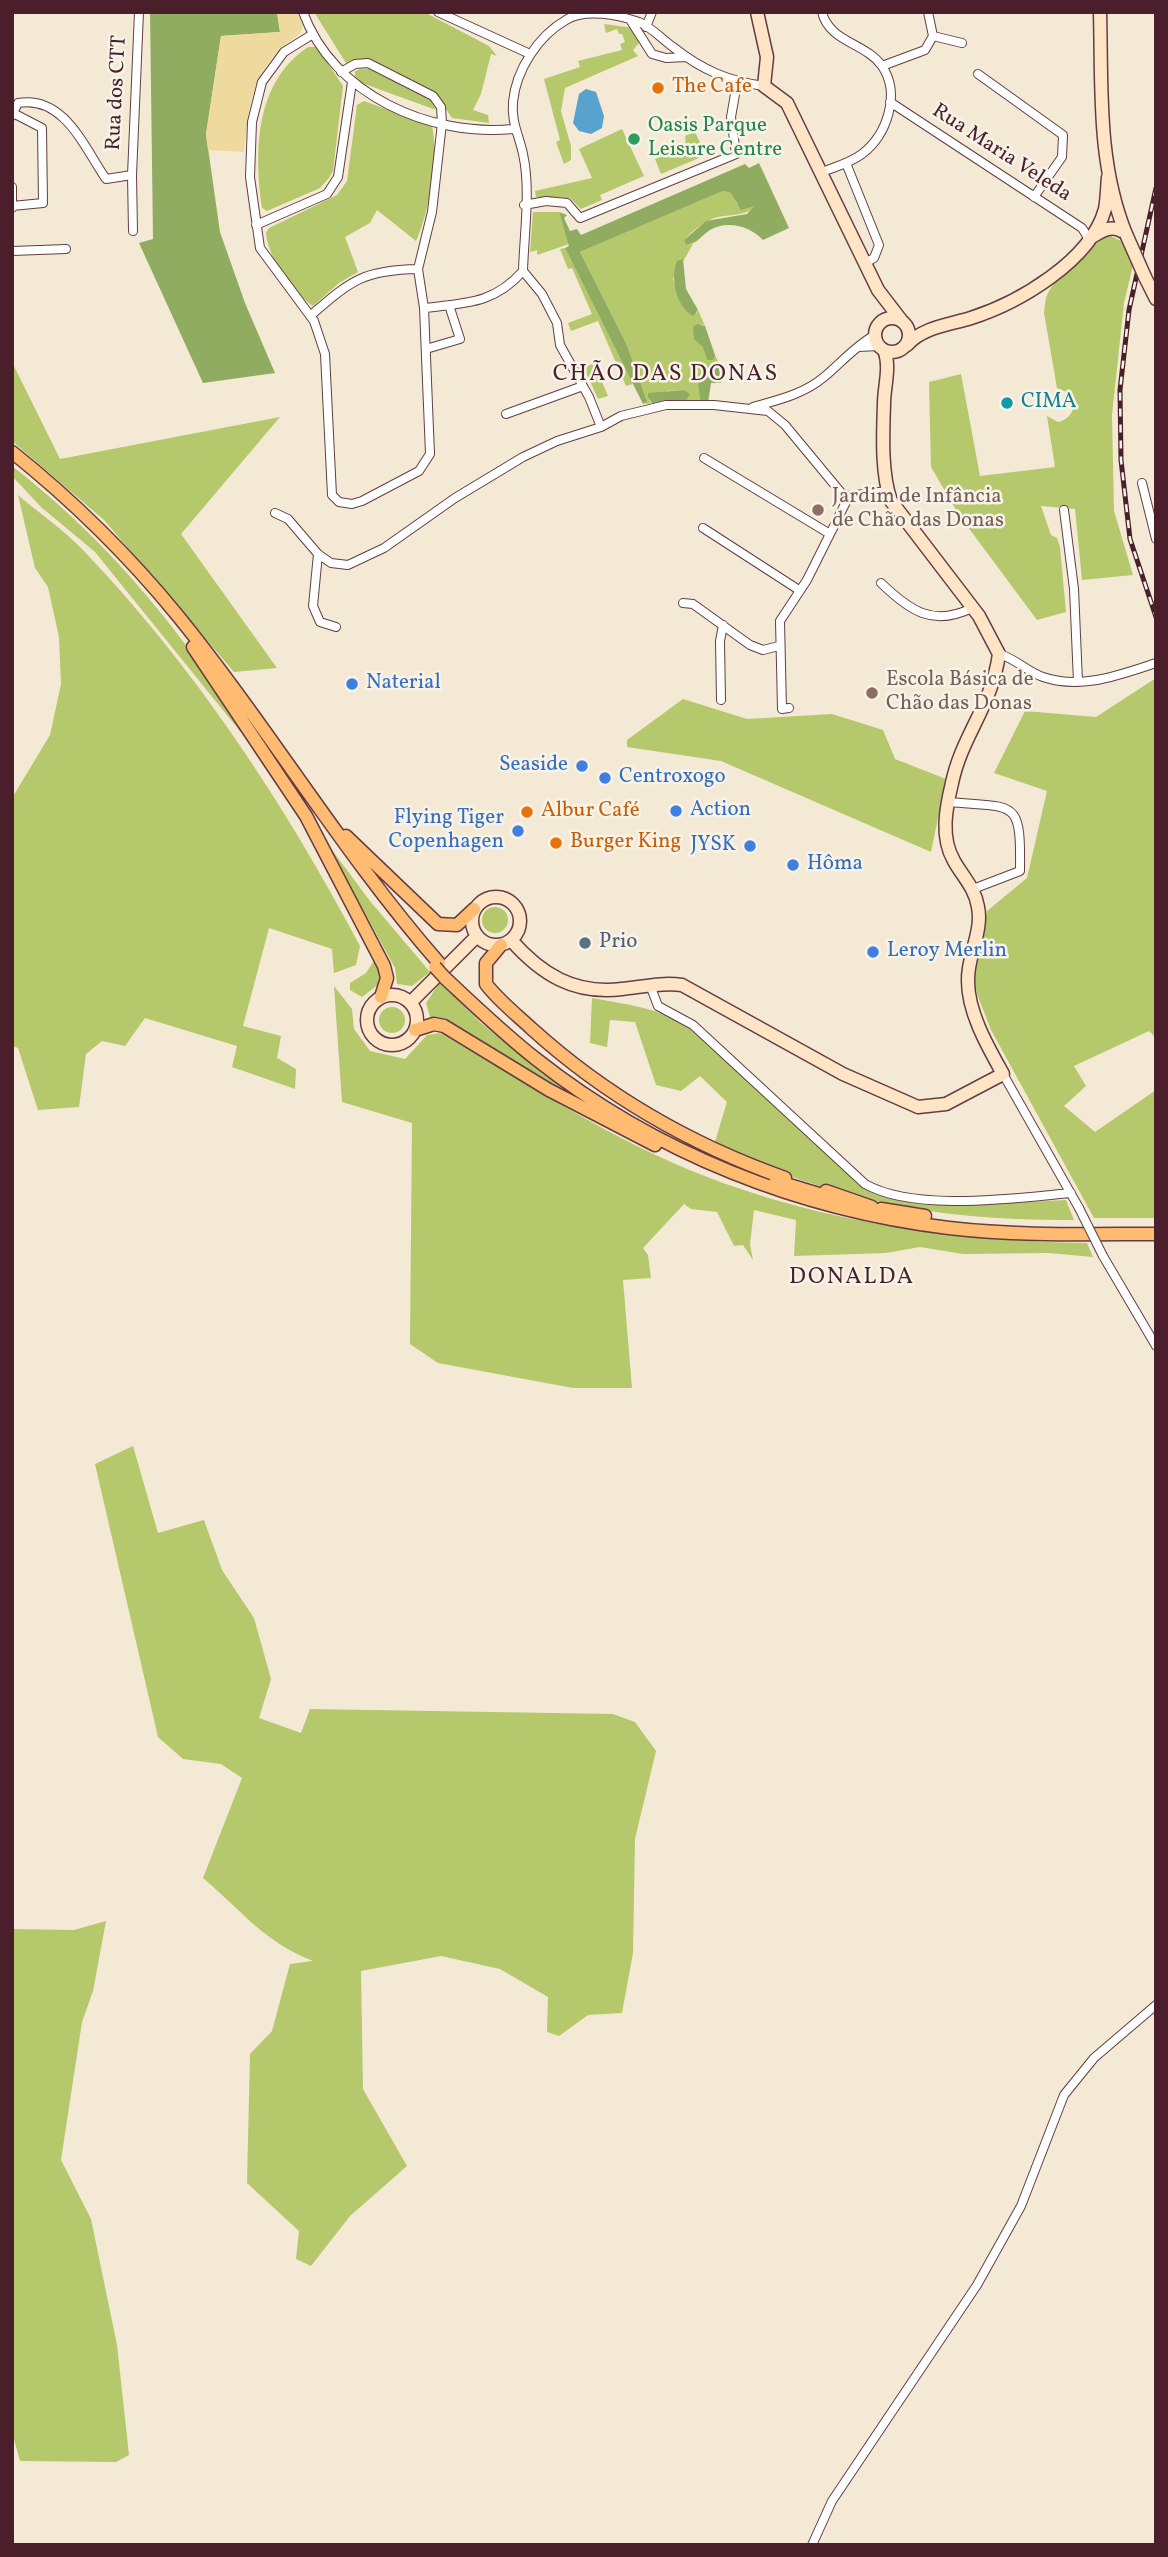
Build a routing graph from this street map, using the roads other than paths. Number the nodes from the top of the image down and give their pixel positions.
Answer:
1 (139, 12) edge
2 (303, 12) edge
3 (438, 12) edge
4 (652, 12) edge
5 (757, 12) edge
6 (822, 12) edge
7 (928, 12) edge
8 (1100, 12) edge
9 (628, 19) junction
10 (646, 27) junction
11 (313, 34) junction
12 (933, 36) junction
13 (962, 43) dead end
14 (530, 54) junction
15 (686, 57) junction
16 (882, 66) junction
17 (341, 72) junction
18 (978, 74) dead end
19 (352, 82) junction
20 (737, 83) junction
21 (764, 86) junction
22 (890, 102) junction
23 (13, 115) edge
24 (442, 123) junction
25 (513, 129) junction
26 (846, 163) junction
27 (822, 172) junction
28 (132, 175) junction
29 (12, 187) edge
30 (1034, 197) junction
31 (524, 205) junction
32 (13, 207) edge
33 (1110, 208) junction
34 (256, 225) junction
35 (133, 231) dead end
36 (1101, 231) junction
37 (1126, 234) junction
38 (1089, 239) junction
39 (66, 249) dead end
40 (12, 251) edge
41 (865, 263) junction
42 (418, 269) junction
43 (523, 271) junction
44 (1151, 279) edge
45 (878, 290) junction
46 (1155, 295) edge
47 (449, 305) junction
48 (424, 308) junction
49 (310, 316) junction
50 (903, 322) junction
51 (948, 324) junction
52 (879, 339) junction
53 (904, 347) junction
54 (426, 349) junction
55 (886, 384) junction
56 (583, 386) junction
57 (751, 408) junction
58 (506, 414) dead end
59 (601, 427) junction
60 (12, 452) edge
61 (704, 458) dead end
62 (1142, 484) dead end
63 (887, 491) junction
64 (849, 496) junction
65 (1065, 510) dead end
66 (275, 513) dead end
67 (703, 528) dead end
68 (830, 534) junction
69 (1156, 539) edge
70 (318, 554) junction
71 (881, 583) dead end
72 (799, 590) junction
73 (683, 603) dead end
74 (972, 608) junction
75 (174, 614) junction
76 (723, 625) junction
77 (336, 627) dead end
78 (779, 646) junction
79 (999, 654) junction
80 (1156, 663) edge
81 (1078, 682) junction
82 (721, 700) dead end
83 (789, 708) dead end
84 (949, 802) junction
85 (973, 889) junction
86 (474, 909) junction
87 (477, 936) junction
88 (506, 942) junction
89 (447, 976) junction
90 (650, 985) junction
91 (381, 997) junction
92 (410, 1003) junction
93 (415, 1030) junction
94 (1003, 1074) junction
95 (1071, 1193) junction
96 (872, 1207) junction
97 (900, 1221) junction
98 (1156, 1226) edge
99 (1156, 1234) edge
100 (1156, 1346) edge
101 (1156, 2006) edge
102 (812, 2545) edge

1 - 28 street, Rua dos CTT
2 - 11 street
3 - 14 street
4 - 10 street
5 - 21 street
6 - 16 street
7 - 12 street
8 - 33 street
9 - 10 street
9 - 14 street
9 - 15 street
10 - 15 street
11 - 17 street
11 - 34 street
12 - 13 street
12 - 16 street
14 - 25 street
15 - 20 street
16 - 22 street
17 - 19 street
17 - 24 street
18 - 30 street
19 - 24 street
19 - 34 street
20 - 21 street
20 - 31 street
21 - 27 street
22 - 26 street
22 - 30 street, Rua Maria Veleda
23 - 28 street
23 - 32 street
24 - 25 street
24 - 42 street
25 - 31 street
26 - 27 street
26 - 41 street
27 - 41 street
28 - 35 street, Rua dos CTT
29 - 32 street
30 - 38 street, Rua Maria Veleda
31 - 43 street
33 - 36 street
33 - 37 street
33 - 38 street
34 - 49 street
36 - 37 street
36 - 38 street
37 - 44 street, bridge
38 - 51 street
39 - 40 street
41 - 45 street
42 - 48 street
42 - 49 street
43 - 47 street
43 - 56 street
44 - 46 street
45 - 50 street
45 - 52 street
47 - 48 street
47 - 54 street
48 - 54 street
49 - 54 street
50 - 51 street
50 - 52 street
50 - 53 street
51 - 53 street
52 - 53 street
52 - 55 street
52 - 57 street
53 - 55 street
55 - 63 street
56 - 58 street
56 - 59 street
57 - 59 street
57 - 64 street
59 - 70 street
60 - 75 main road
61 - 68 street
62 - 69 street
63 - 64 street
63 - 74 street
64 - 68 street
65 - 81 street
66 - 70 street
67 - 72 street
68 - 72 street
70 - 77 street
71 - 74 street
72 - 78 street
73 - 76 street
74 - 79 street
75 - 86 main road
75 - 89 main road
75 - 91 main road
76 - 78 street
76 - 82 street
78 - 83 street
79 - 81 street
79 - 84 street
80 - 81 street
84 - 85 street
84 - 85 street
85 - 94 street
86 - 87 street
86 - 88 street
87 - 88 street
87 - 92 street
88 - 90 street
88 - 96 main road
89 - 96 main road
89 - 97 main road
90 - 94 street
90 - 95 street
91 - 92 street
91 - 93 street
92 - 93 street
93 - 97 main road
94 - 95 street
95 - 100 street, bridge
96 - 98 main road
97 - 99 main road
101 - 102 street

